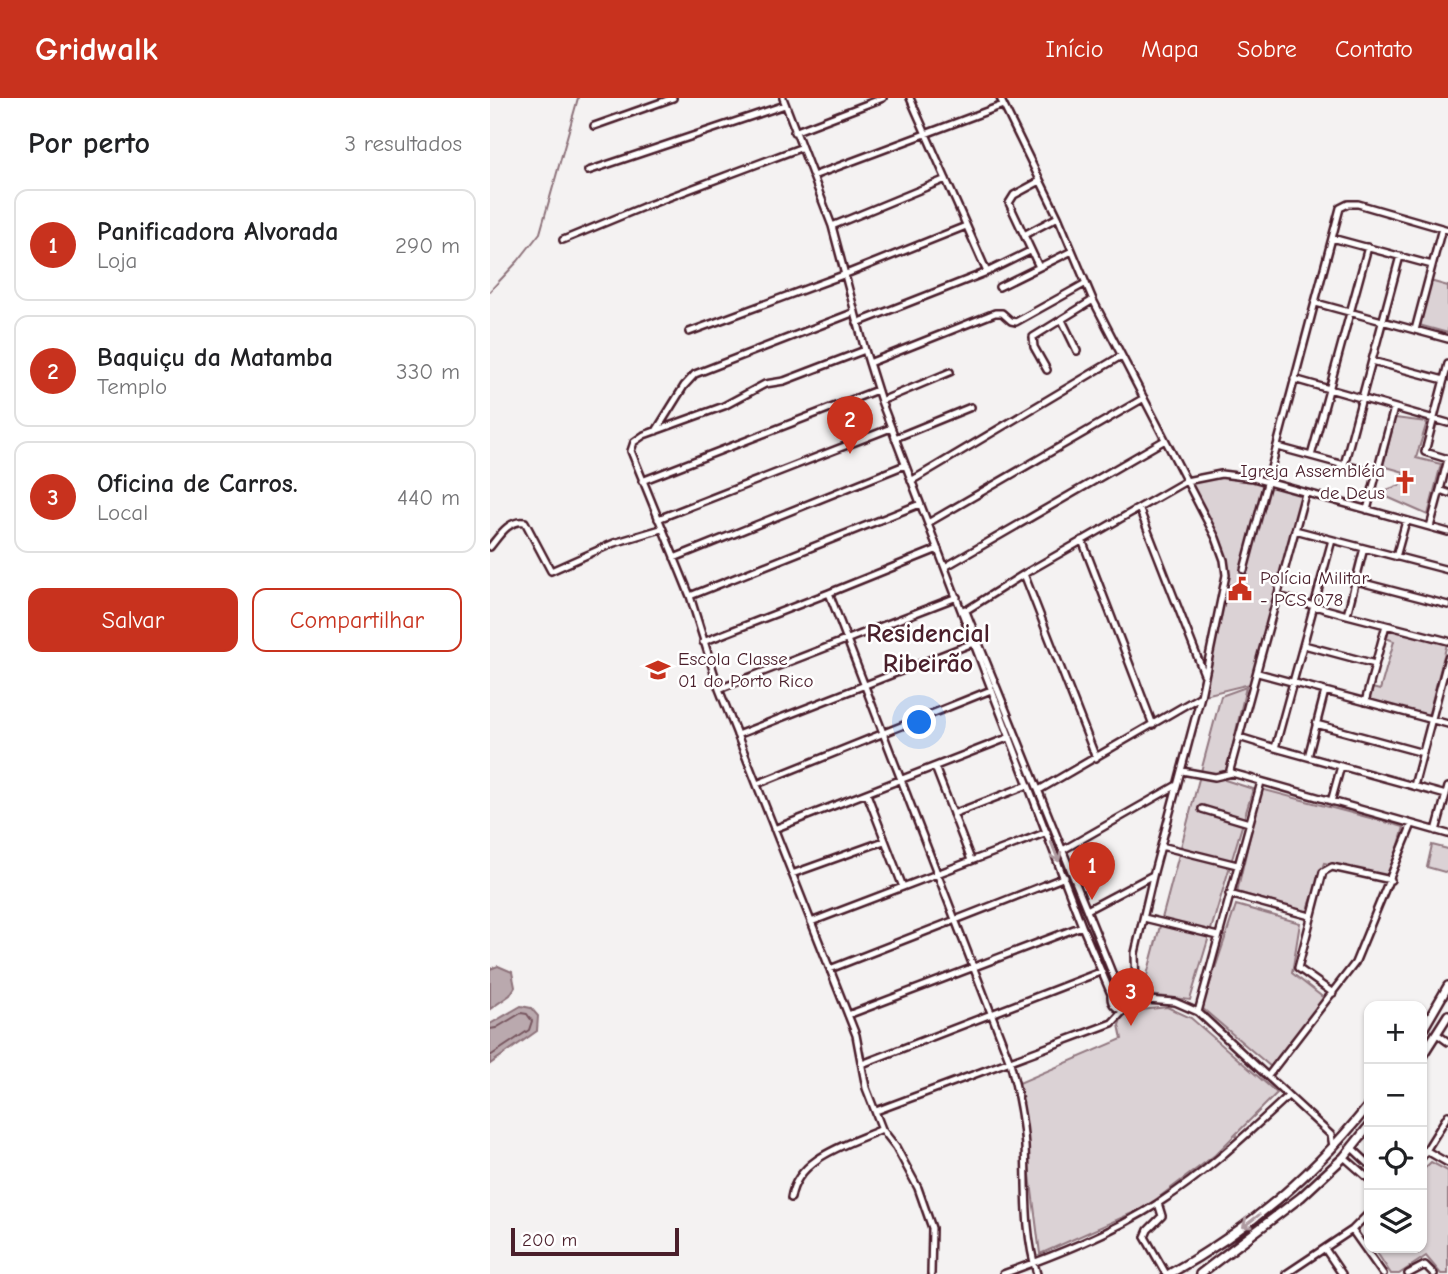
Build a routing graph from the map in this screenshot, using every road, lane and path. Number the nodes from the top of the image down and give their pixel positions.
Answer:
1 (673, 98) edge
2 (883, 98) edge
3 (910, 98) edge
4 (1000, 98) edge
5 (784, 101) edge
6 (1003, 105) junction
7 (594, 126) dead end
8 (794, 132) junction
9 (926, 134) junction
10 (800, 148) junction
11 (588, 171) dead end
12 (813, 176) junction
13 (946, 179) junction
14 (1040, 181) junction
15 (1058, 217) junction
16 (832, 226) junction
17 (966, 226) junction
18 (1445, 229) edge
19 (1024, 235) junction
20 (1332, 238) junction
21 (563, 240) dead end
22 (1368, 247) junction
23 (1030, 251) junction
24 (1072, 251) junction
25 (1400, 256) junction
26 (1432, 265) junction
27 (1039, 267) junction
28 (987, 272) junction
29 (846, 274) junction
30 (1086, 283) junction
31 (999, 287) dead end
32 (1093, 300) junction
33 (1316, 303) junction
34 (855, 312) junction
35 (1350, 313) junction
36 (1062, 320) junction
37 (1383, 321) junction
38 (857, 323) junction
39 (1415, 330) junction
40 (689, 332) dead end
41 (1448, 339) edge
42 (865, 350) junction
43 (1077, 351) dead end
44 (1121, 356) junction
45 (1372, 361) junction
46 (869, 363) junction
47 (1448, 364) edge
48 (1047, 370) dead end
49 (950, 372) dead end
50 (1294, 379) junction
51 (1444, 380) junction
52 (877, 390) junction
53 (1329, 391) junction
54 (1144, 398) junction
55 (1362, 400) junction
56 (881, 401) junction
57 (971, 407) dead end
58 (1394, 408) junction
59 (1433, 419) junction
60 (1448, 423) edge
61 (891, 428) junction
62 (656, 431) junction
63 (895, 438) junction
64 (1165, 440) junction
65 (1278, 447) junction
66 (1311, 456) junction
67 (1448, 459) edge
68 (905, 465) junction
69 (1344, 465) junction
70 (1377, 473) junction
71 (642, 481) junction
72 (911, 481) junction
73 (1186, 481) junction
74 (1268, 483) junction
75 (1440, 491) junction
76 (1448, 493) edge
77 (1305, 494) junction
78 (920, 504) junction
79 (1139, 508) junction
80 (1367, 510) junction
81 (658, 519) junction
82 (1406, 520) junction
83 (928, 523) junction
84 (1430, 527) junction
85 (662, 529) junction
86 (1295, 530) junction
87 (1448, 532) edge
88 (1082, 540) junction
89 (1332, 540) junction
90 (490, 547) edge
91 (1364, 548) junction
92 (938, 549) junction
93 (1396, 557) junction
94 (674, 558) junction
95 (945, 567) junction
96 (1244, 570) dead end
97 (1448, 570) edge
98 (1024, 575) junction
99 (1356, 581) junction
100 (829, 593) junction
101 (690, 596) junction
102 (1278, 596) junction
103 (957, 597) junction
104 (1448, 605) edge
105 (1314, 606) junction
106 (965, 612) junction
107 (1347, 615) junction
108 (1386, 625) junction
109 (847, 640) junction
110 (1448, 641) edge
111 (703, 642) junction
112 (973, 643) junction
113 (1304, 645) junction
114 (1448, 657) edge
115 (1375, 664) junction
116 (1258, 673) junction
117 (1205, 676) junction
118 (1293, 683) junction
119 (864, 686) junction
120 (719, 689) junction
121 (991, 690) junction
122 (1325, 691) junction
123 (1201, 696) junction
124 (1365, 702) junction
125 (1432, 720) junction
126 (1153, 724) junction
127 (1316, 724) junction
128 (1448, 724) edge
129 (882, 733) junction
130 (737, 734) junction
131 (1010, 737) junction
132 (1239, 737) junction
133 (1275, 748) junction
134 (1423, 753) junction
135 (1308, 757) junction
136 (1096, 758) junction
137 (935, 766) junction
138 (1341, 766) junction
139 (1182, 771) junction
140 (1232, 773) junction
141 (900, 780) junction
142 (1261, 782) junction
143 (757, 784) junction
144 (1028, 785) junction
145 (1177, 785) junction
146 (1414, 786) junction
147 (1448, 787) edge
148 (1039, 790) junction
149 (867, 794) junction
150 (1446, 794) junction
151 (1331, 802) junction
152 (1202, 809) dead end
153 (953, 814) junction
154 (1249, 822) junction
155 (1412, 824) junction
156 (774, 829) junction
157 (1436, 831) junction
158 (1047, 832) junction
159 (1448, 834) edge
160 (884, 841) junction
161 (1161, 846) junction
162 (1063, 850) junction
163 (971, 860) junction
164 (1237, 865) junction
165 (937, 873) junction
166 (792, 874) junction
167 (1153, 876) junction
168 (1065, 877) junction
169 (1391, 880) junction
170 (903, 887) junction
171 (1229, 894) junction
172 (1087, 910) junction
173 (1310, 916) junction
174 (1144, 918) junction
175 (955, 921) junction
176 (811, 922) junction
177 (1082, 926) junction
178 (1218, 936) junction
179 (974, 968) junction
180 (830, 969) junction
181 (1100, 972) junction
182 (1135, 972) junction
183 (1117, 985) junction
184 (1128, 985) junction
185 (1448, 986) edge
186 (1334, 993) junction
187 (1111, 994) junction
188 (1137, 994) junction
189 (1160, 1000) junction
190 (1113, 1003) junction
191 (1134, 1005) junction
192 (1125, 1009) junction
193 (1198, 1012) junction
194 (990, 1014) junction
195 (848, 1015) junction
196 (1448, 1015) edge
197 (1427, 1022) edge
198 (1112, 1023) junction
199 (1437, 1034) junction
200 (1448, 1042) edge
201 (1427, 1049) edge
202 (1010, 1062) junction
203 (862, 1064) junction
204 (1268, 1076) junction
205 (1288, 1096) junction
206 (876, 1111) junction
207 (1364, 1111) edge
208 (1448, 1115) edge
209 (1446, 1125) edge
210 (1368, 1127) edge
211 (882, 1129) junction
212 (1331, 1135) junction
213 (1344, 1135) junction
214 (1334, 1146) junction
215 (1352, 1148) junction
216 (1427, 1151) joint
217 (1344, 1157) junction
218 (1364, 1159) edge
219 (1448, 1163) edge
220 (1364, 1175) edge
221 (1293, 1187) junction
222 (1283, 1196) junction
223 (1301, 1197) junction
224 (790, 1198) dead end
225 (1158, 1203) junction
226 (1364, 1218) edge
227 (1265, 1226) junction
228 (1352, 1230) junction
229 (1325, 1249) junction
230 (1034, 1263) junction
231 (1298, 1266) junction
232 (931, 1274) edge
233 (1003, 1274) edge
234 (1037, 1274) edge
235 (1167, 1274) edge
236 (1200, 1274) edge
237 (1286, 1274) edge
238 (1303, 1274) edge
239 (1342, 1274) edge
240 (1383, 1274) edge
241 (1408, 1274) edge
242 (1434, 1274) edge

1 - 7 street
2 - 8 street
3 - 9 street
4 - 6 street
5 - 8 street
5 - 11 street
6 - 9 street
6 - 14 street
8 - 10 street
9 - 12 street
9 - 13 street
10 - 12 street
10 - 21 street
12 - 16 street
13 - 16 street
13 - 17 street
14 - 15 street
14 - 19 street
15 - 19 street
15 - 24 street
16 - 29 street
17 - 28 street
17 - 29 street
18 - 20 street
18 - 26 street
19 - 23 street
20 - 22 street
20 - 33 street
22 - 25 street
22 - 35 street
23 - 27 street
23 - 28 street
24 - 27 street
24 - 30 street
25 - 26 street
25 - 37 street
26 - 39 street
27 - 31 street
28 - 38 street
29 - 34 street
29 - 40 street
30 - 32 street
30 - 46 street
32 - 36 street
32 - 44 street
33 - 35 street
33 - 50 street
34 - 38 street
34 - 62 street
35 - 37 street
35 - 53 street
36 - 43 street
36 - 48 street
37 - 39 street
37 - 45 street
38 - 42 street
39 - 41 street
42 - 46 street
42 - 62 street
44 - 54 street
44 - 72 street
45 - 51 street
45 - 55 street
46 - 52 street
47 - 51 street
49 - 56 street
50 - 53 street
50 - 65 street
51 - 59 street
52 - 56 street
52 - 71 street
53 - 55 street
53 - 66 street
54 - 64 street
54 - 83 street
55 - 58 street
55 - 69 street
56 - 61 street
57 - 63 street
58 - 59 street
58 - 70 street
59 - 60 street
59 - 67 street
61 - 63 street
61 - 81 street
62 - 71 street
63 - 68 street
64 - 73 street
64 - 95 street
65 - 66 street
65 - 74 street
66 - 69 street
67 - 75 street
68 - 72 street
68 - 94 street
69 - 70 street
70 - 80 street
71 - 81 street
72 - 78 street
73 - 74 street
73 - 79 street
73 - 117 street
74 - 77 street
74 - 96 street
75 - 76 street
75 - 84 street
77 - 80 street
77 - 86 street
78 - 83 street
78 - 101 street
79 - 88 street
79 - 117 street
80 - 82 street
81 - 85 street
82 - 84 street
82 - 93 street
83 - 92 street
84 - 87 street
85 - 90 street
85 - 94 street
86 - 89 street
86 - 102 street
88 - 98 street
88 - 126 street
89 - 91 street
89 - 105 street
91 - 93 street
91 - 99 street
92 - 95 street
92 - 100 street
93 - 97 street
94 - 101 street
95 - 103 street
98 - 106 street
98 - 136 street
99 - 104 street
99 - 107 street
100 - 109 street
100 - 111 street
101 - 111 street
102 - 105 street
102 - 116 street
103 - 106 street
103 - 109 street
105 - 107 street
105 - 113 street
106 - 112 street
106 - 148 street
107 - 108 street
108 - 110 street
108 - 115 street
109 - 119 street
109 - 120 street
111 - 120 street
112 - 119 street
112 - 121 street
113 - 115 street
113 - 118 street
114 - 125 street
115 - 124 street
116 - 118 street
116 - 132 street
117 - 123 street
118 - 122 street
118 - 133 street
119 - 129 street
119 - 130 street
120 - 130 street
121 - 129 street
121 - 131 street
122 - 124 street
122 - 127 street
123 - 126 street
123 - 139 street
124 - 125 street
125 - 128 street
125 - 134 street
126 - 136 street
127 - 134 street
127 - 135 street
129 - 141 street
129 - 143 street
130 - 143 street
131 - 137 street
131 - 144 street
132 - 133 street
132 - 140 street
133 - 135 street
134 - 146 street
135 - 138 street
136 - 148 street
137 - 141 street
137 - 153 street
138 - 146 street
138 - 151 street
139 - 140 street
139 - 145 street
140 - 142 street
141 - 149 street
141 - 165 street
142 - 151 street
142 - 154 street
143 - 156 street
144 - 153 street
144 - 158 street
145 - 161 street
145 - 162 street
146 - 150 street
147 - 150 street
148 - 162 street
149 - 156 street
149 - 160 street
150 - 157 street
151 - 155 street
152 - 154 street
153 - 163 street
154 - 164 street
155 - 157 street
155 - 169 street
156 - 166 street
157 - 159 street
158 - 163 street
158 -> 168 street
160 - 166 street
160 - 170 street
161 - 164 street
161 - 167 street
162 - 172 street
163 - 165 street
164 - 171 street
165 - 170 street
165 - 175 street
166 - 176 street
167 - 172 street
167 - 174 street
168 - 175 street
168 - 177 street
169 - 173 street
169 - 186 street
170 - 176 street
171 - 173 street
171 - 178 street
172 - 183 street
173 - 186 street
174 - 178 street
174 - 182 street
175 - 179 street
175 - 180 street
176 - 180 street
177 - 179 street
177 - 181 street
178 - 193 street
179 - 194 street
179 - 195 street
180 - 195 street
181 - 187 street
181 - 194 street
182 - 184 street
182 - 188 street
183 - 184 street
183 - 187 street
184 - 188 street
185 - 197 main road
186 - 204 street
187 - 190 street
188 - 189 street
188 - 191 street
189 - 191 street
189 - 193 street
190 - 192 street
190 - 198 street
191 - 192 street
192 - 198 street
193 - 204 street
194 - 202 street
194 - 203 street
195 - 203 street
196 - 199 main road
198 - 202 street
199 - 200 street
199 - 201 main road
202 - 206 street
202 - 230 street
203 - 206 street
204 - 205 street
205 - 212 street
205 - 225 street
206 - 211 street
207 - 213 main road
208 - 209 street
209 - 216 street
210 - 215 main road
211 - 224 street
211 - 232 street
212 - 213 street
212 - 214 street
213 - 214 main road
214 - 221 main road
215 - 217 main road
215 - 218 street
216 - 219 street
217 - 220 street
217 - 223 main road
221 - 222 main road
221 - 223 main road
222 - 227 main road
222 -> 235 main road
223 - 227 main road
225 - 230 street
225 - 235 street
226 - 228 street
227 - 236 main road
228 - 229 street
228 - 240 street
229 - 231 street
229 - 239 street
230 - 233 street
230 - 234 street
231 - 237 street
231 - 238 street
241 - 242 street

